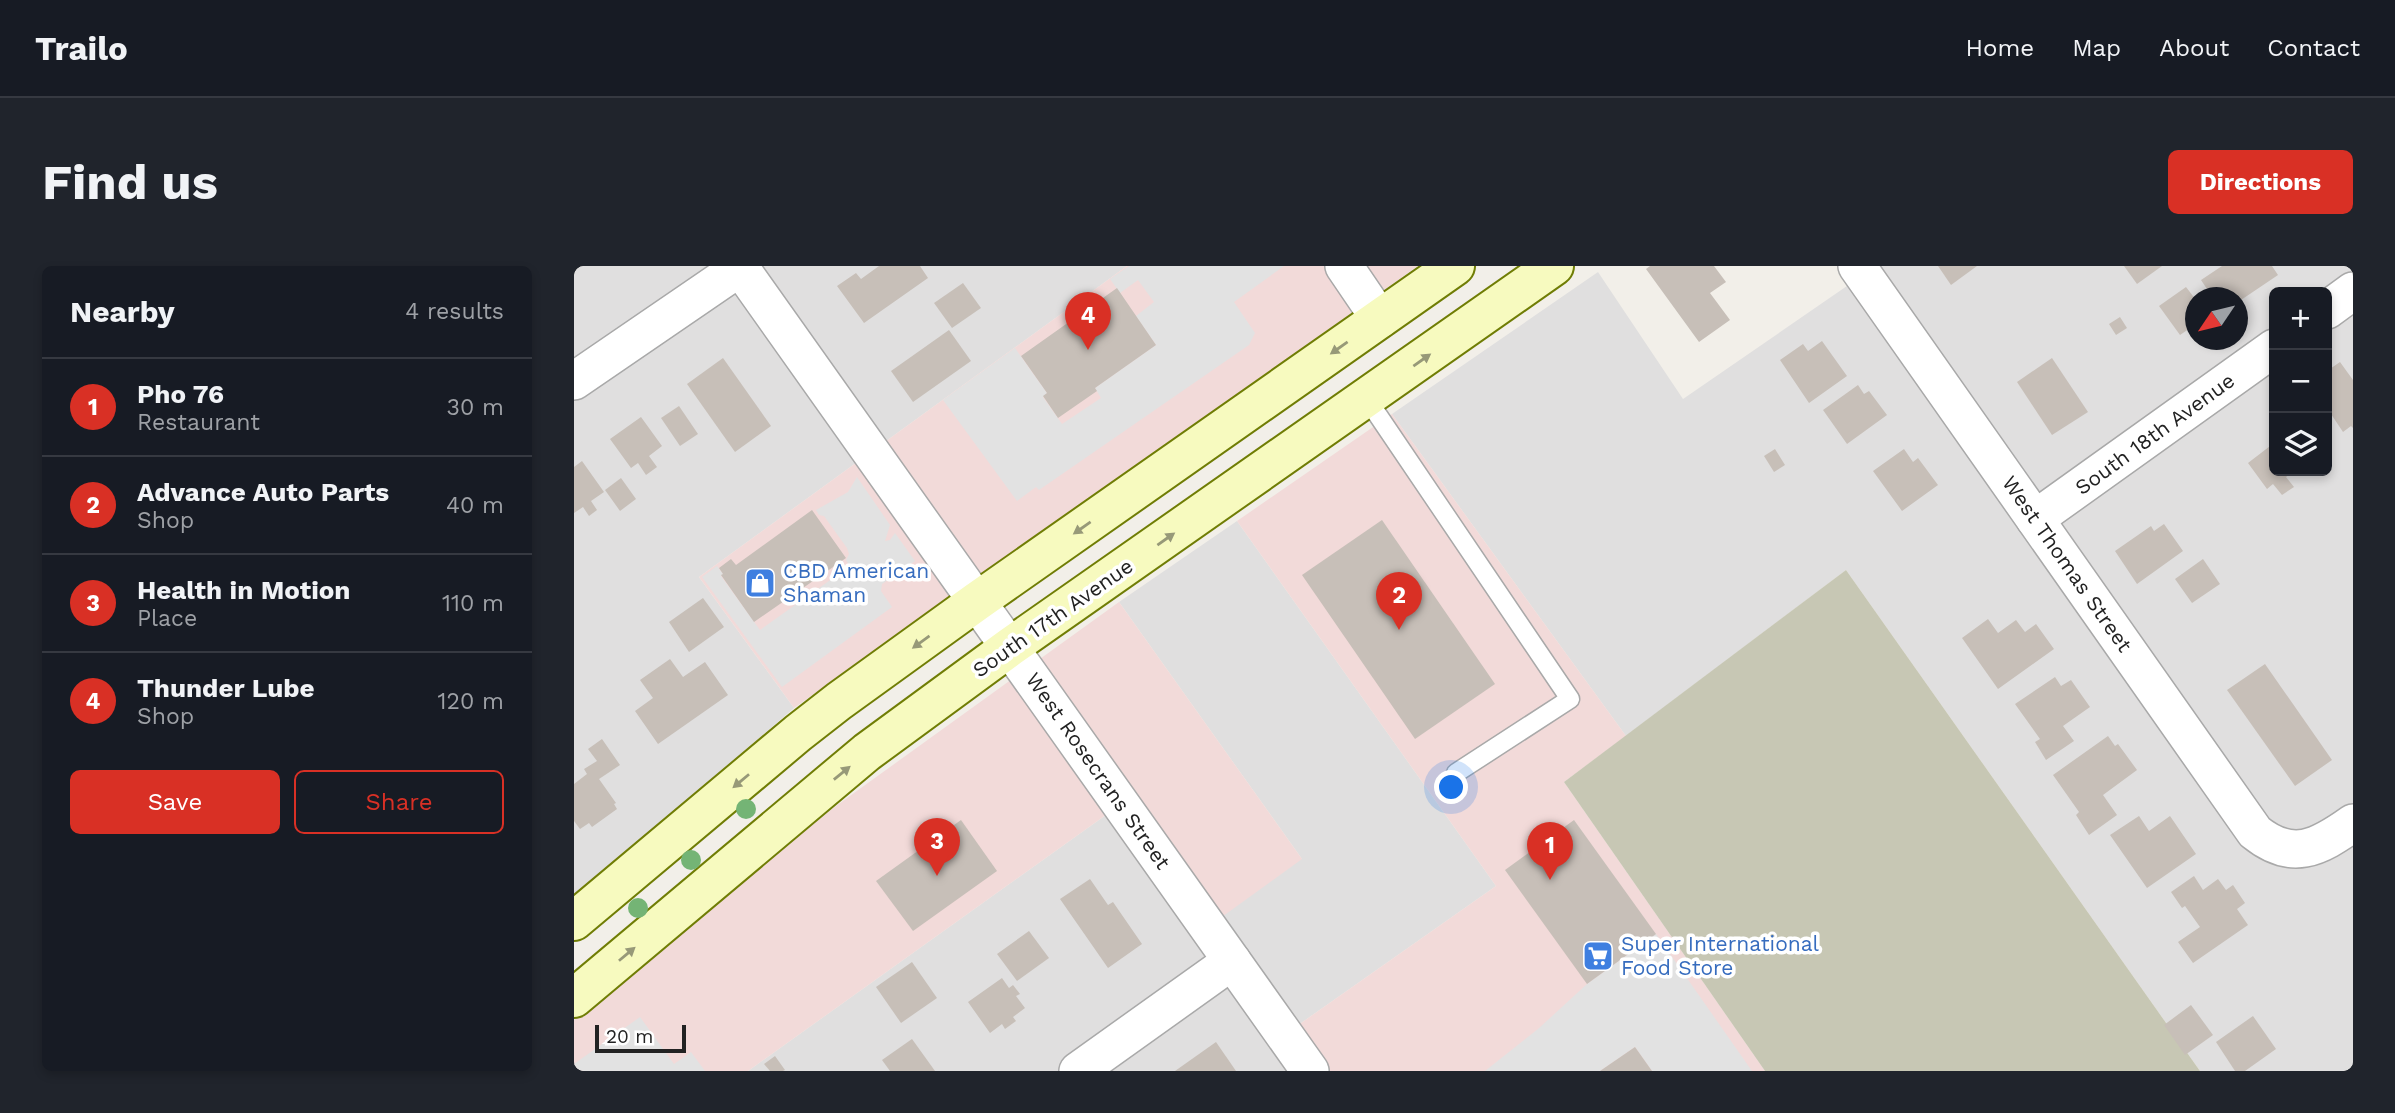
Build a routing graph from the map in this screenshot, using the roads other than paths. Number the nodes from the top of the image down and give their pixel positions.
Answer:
1 (1344, 266) edge
2 (1455, 266) edge
3 (1554, 266) edge
4 (1857, 266) edge
5 (2341, 266) edge
6 (740, 267) edge
7 (2353, 284) edge
8 (2353, 291) edge
9 (2332, 306) edge
10 (1380, 319) junction
11 (2271, 350) edge
12 (574, 381) edge
13 (1367, 399) junction
14 (2035, 519) junction
15 (976, 601) junction
16 (1010, 648) junction
17 (1456, 773) dead end
18 (2353, 823) edge
19 (574, 921) edge
20 (1232, 961) junction
21 (574, 998) edge
22 (1078, 1071) edge
23 (1310, 1071) edge

1 - 10 street
2 - 10 main road
13 -> 3 main road, South 17th Avenue
4 - 14 street, West Thomas Street
5 - 7 street
6 - 12 street
6 - 15 street, West Rosecrans Street
8 - 9 street
10 -> 15 main road
11 - 14 street, South 18th Avenue
16 -> 13 main road, South 17th Avenue
13 - 17 lane
14 - 18 street, West Thomas Street
15 - 16 street, West Rosecrans Street
15 -> 19 main road
16 - 20 street, West Rosecrans Street
21 -> 16 main road, South 17th Avenue
20 - 22 street
20 - 23 street, West Rosecrans Street

